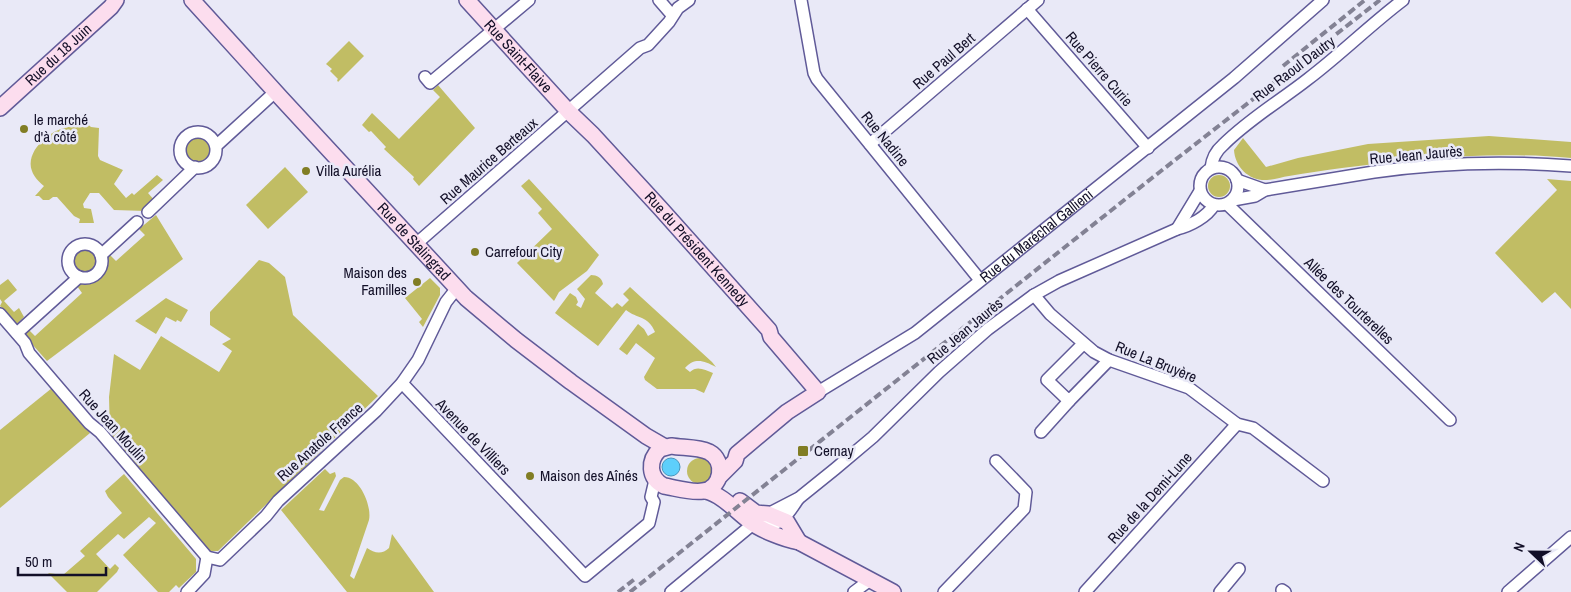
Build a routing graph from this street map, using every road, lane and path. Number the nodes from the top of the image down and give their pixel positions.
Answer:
1 (192, 0) edge
2 (467, 0) edge
3 (529, 0) edge
4 (659, 0) edge
5 (689, 0) edge
6 (801, 0) edge
7 (1038, 0) edge
8 (1322, 0) edge
9 (1403, 0) edge
10 (116, 2) edge
11 (1027, 9) junction
12 (672, 15) junction
13 (494, 31) junction
14 (425, 76) dead end
15 (275, 92) junction
16 (0, 108) edge
17 (569, 112) junction
18 (870, 144) junction
19 (216, 146) junction
20 (1148, 148) junction
21 (1571, 166) edge
22 (195, 167) junction
23 (1212, 168) junction
24 (1237, 180) junction
25 (1265, 190) junction
26 (1200, 191) junction
27 (1230, 202) junction
28 (1214, 205) junction
29 (148, 212) dead end
30 (137, 222) dead end
31 (1177, 229) junction
32 (416, 244) junction
33 (101, 255) junction
34 (79, 277) junction
35 (980, 280) junction
36 (457, 288) junction
37 (1034, 295) junction
38 (0, 314) edge
39 (17, 333) junction
40 (1083, 344) junction
41 (1109, 360) junction
42 (402, 384) junction
43 (818, 392) junction
44 (1069, 401) junction
45 (1450, 420) dead end
46 (1237, 424) junction
47 (1041, 432) dead end
48 (665, 447) junction
49 (711, 453) junction
50 (737, 454) junction
51 (996, 461) dead end
52 (719, 478) junction
53 (1323, 481) dead end
54 (660, 483) junction
55 (706, 490) junction
56 (799, 498) junction
57 (768, 514) junction
58 (783, 520) junction
59 (756, 525) junction
60 (1571, 537) edge
61 (799, 542) junction
62 (207, 557) junction
63 (1238, 569) dead end
64 (870, 580) junction
65 (186, 592) edge
66 (670, 592) edge
67 (854, 592) edge
68 (893, 592) edge
69 (944, 592) edge
70 (1085, 592) edge
71 (1220, 592) edge
72 (1508, 592) edge

1 - 15 street, Rue de Stalingrad
2 - 13 street, Rue Saint-Flaive
3 - 13 street
4 - 12 street
5 - 12 street, Rue Maurice Berteaux
6 - 18 street, Rue Nadine
7 - 11 street, Rue Paul Bert
8 - 20 street, Rue du Maréchal Gallieni
9 - 23 street, Rue Raoul Dautry
10 - 16 street, Rue du 18 Juin
11 - 18 street, Rue Paul Bert
11 - 20 street, Rue Pierre Curie
12 - 17 street, Rue Maurice Berteaux
13 - 14 street
13 - 17 street, Rue Saint-Flaive
15 - 19 street
15 - 32 street, Rue de Stalingrad
17 - 32 street, Rue Maurice Berteaux
17 - 43 street, Rue du Président Kennedy
18 - 35 street, Rue Nadine
19 - 22 street
19 - 22 street
20 - 35 street, Rue du Maréchal Gallieni
21 - 25 street, Rue Jean Jaurès
22 - 29 street
23 - 24 street
23 - 26 street
24 - 25 street, Rue Jean Jaurès
24 - 27 street
25 - 27 street, Rue Jean Jaurès
26 - 28 street
26 - 31 street
27 - 28 street
27 - 45 street, Allée des Tourterelles
28 - 31 street, Rue Jean Jaurès
30 - 33 street
31 - 37 street, Rue Jean Jaurès
32 - 36 street, Rue de Stalingrad
33 - 34 street
33 - 34 street
34 - 39 street
35 - 43 street, Rue du Maréchal Gallieni
36 - 42 street, Rue Anatole France
36 - 48 street, Rue de Stalingrad
37 - 40 street, Rue La Bruyère
37 - 56 street, Rue Jean Jaurès
38 - 39 street, Rue Jean Moulin
39 - 62 street, Rue Jean Moulin
40 - 41 street, Rue La Bruyère
40 - 44 street
41 - 44 street
41 - 46 street, Rue La Bruyère
42 - 54 street, Avenue de Villiers
42 - 62 street, Rue Anatole France
43 - 50 street, Rue du Maréchal Gallieni
44 - 47 street
46 - 53 street, Rue La Bruyère
46 - 70 street, Rue de la Demi-Lune
48 - 49 street
48 - 54 street
49 - 50 street
49 - 52 street
50 - 52 street, Rue du Maréchal Gallieni
51 - 69 street
52 - 55 street
52 - 57 street
54 - 55 street
55 - 59 street
56 - 57 street, Rue Jean Jaurès
56 - 58 street, Rue Jean Jaurès
57 - 58 street
58 - 59 street
58 - 61 street
59 - 61 street
59 - 66 street
60 - 72 street
61 - 64 street
62 - 65 street
63 - 71 street
64 - 67 street
64 - 68 street

